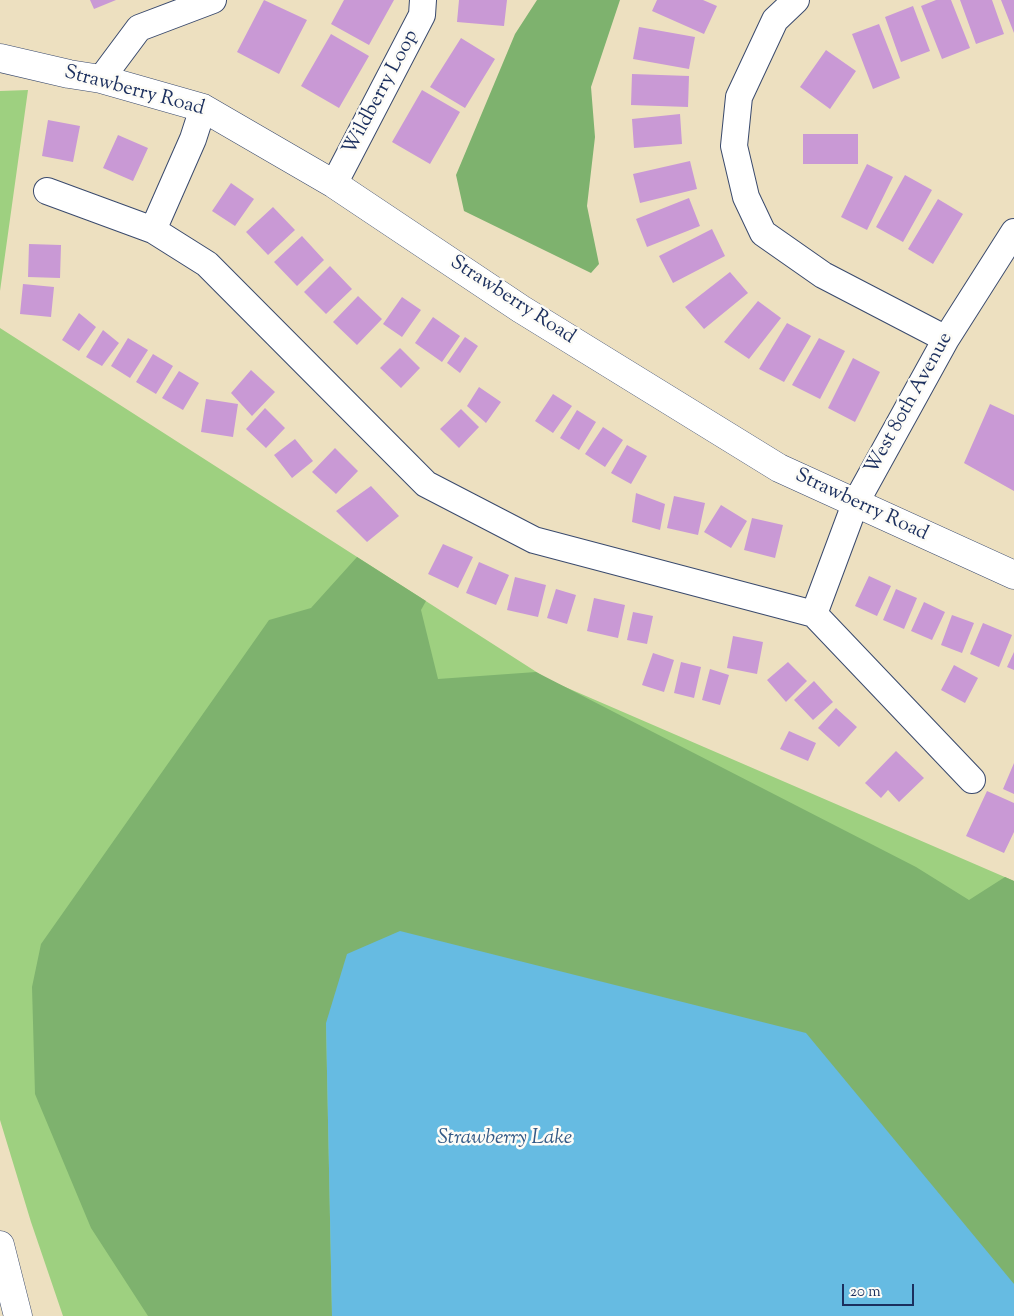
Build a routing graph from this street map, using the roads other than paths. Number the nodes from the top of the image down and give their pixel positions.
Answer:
1 (213, 0) edge
2 (423, 0) edge
3 (796, 0) edge
4 (0, 58) edge
5 (101, 79) junction
6 (203, 108) junction
7 (334, 184) junction
8 (47, 192) dead end
9 (153, 230) junction
10 (1014, 232) edge
11 (946, 338) junction
12 (855, 504) junction
13 (1014, 575) edge
14 (814, 614) junction
15 (972, 780) dead end
16 (0, 1245) edge
17 (0, 1312) edge
18 (1, 1316) edge
19 (18, 1316) edge

1 - 5 street
2 - 7 street, Wildberry Loop
3 - 11 street
4 - 5 main road, Strawberry Road
5 - 6 main road, Strawberry Road
6 - 7 main road, Strawberry Road
6 - 9 street
7 - 12 main road, Strawberry Road
8 - 9 street
9 - 14 street
10 - 11 street, West 80th Avenue
11 - 12 street, West 80th Avenue
12 - 13 main road, Strawberry Road
12 - 14 street, West 80th Avenue
14 - 15 street
16 - 19 main road
17 - 18 main road

